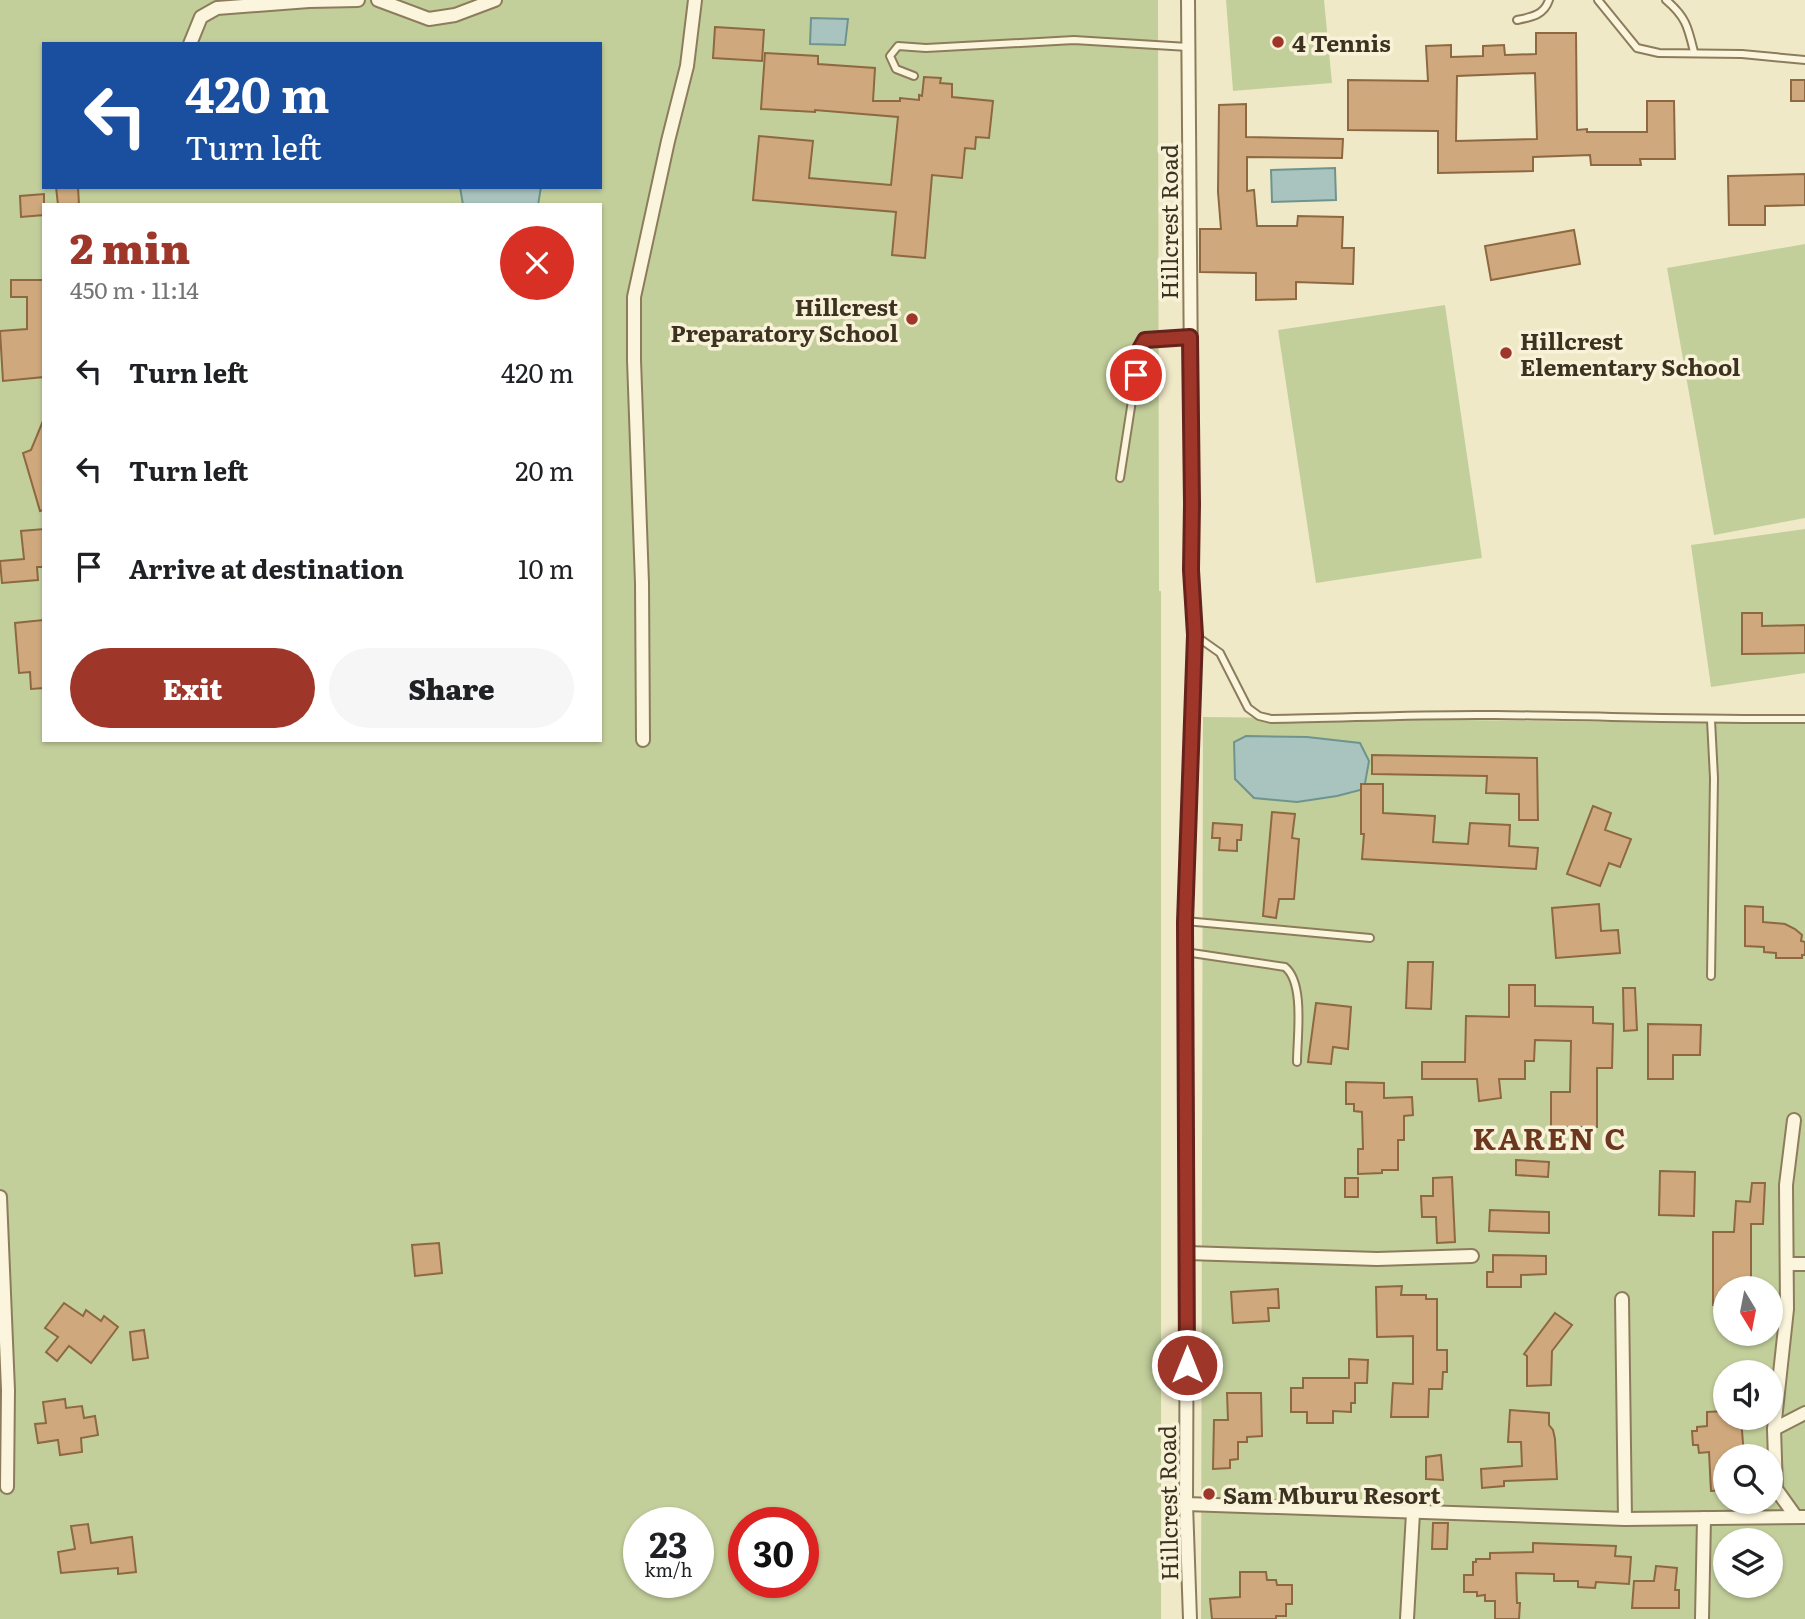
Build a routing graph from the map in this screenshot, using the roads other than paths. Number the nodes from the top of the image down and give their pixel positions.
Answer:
1 (358, 0) edge
2 (378, 0) edge
3 (495, 0) edge
4 (695, 0) edge
5 (1188, 0) edge
6 (1549, 0) edge
7 (1598, 0) edge
8 (1666, 0) edge
9 (1517, 20) dead end
10 (191, 42) edge
11 (1188, 47) junction
12 (1694, 52) junction
13 (1805, 60) edge
14 (914, 76) dead end
15 (1190, 337) junction
16 (1120, 478) dead end
17 (1195, 635) junction
18 (1805, 719) edge
19 (1711, 720) junction
20 (643, 740) dead end
21 (1185, 922) junction
22 (1370, 939) dead end
23 (1185, 952) junction
24 (1711, 976) dead end
25 (1297, 1062) dead end
26 (1794, 1120) dead end
27 (0, 1197) edge
28 (1187, 1253) junction
29 (1472, 1256) dead end
30 (1788, 1264) junction
31 (1805, 1264) edge
32 (1622, 1299) dead end
33 (1781, 1360) edge
34 (1805, 1413) edge
35 (1783, 1424) edge
36 (1774, 1430) edge
37 (6, 1487) dead end
38 (1186, 1504) junction
39 (1413, 1513) junction
40 (1800, 1517) edge
41 (1704, 1518) junction
42 (1625, 1519) junction
43 (1190, 1619) edge
44 (1407, 1619) edge
45 (1702, 1619) edge

1 - 10 street
2 - 3 street
4 - 20 street
5 - 11 street, Hillcrest Road
6 - 9 lane
7 - 12 lane
8 - 12 lane
11 - 14 lane
11 - 15 street, Hillcrest Road
12 - 13 lane
15 - 16 lane
15 - 17 street, Hillcrest Road
17 - 19 lane
17 - 21 street, Hillcrest Road
18 - 19 lane
19 - 24 lane
21 - 22 lane
21 - 23 street, Hillcrest Road
23 - 25 lane
23 - 28 street, Hillcrest Road
26 - 30 street
27 - 37 street
28 - 29 street
28 - 38 street, Hillcrest Road
30 - 31 street
30 - 33 street
32 - 42 street
34 - 35 street
36 - 40 street
38 - 39 street
38 - 43 street, Hillcrest Road
39 - 42 street
39 - 44 street
40 - 41 street
41 - 42 street
41 - 45 street

